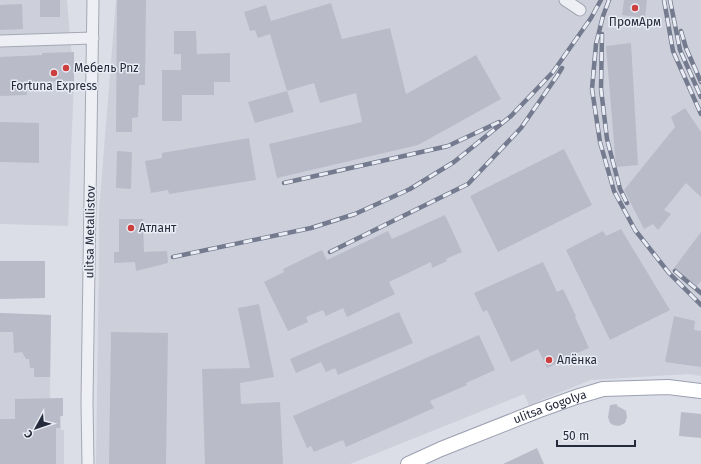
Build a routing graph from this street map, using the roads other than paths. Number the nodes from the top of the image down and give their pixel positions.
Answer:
1 (93, 0) edge
2 (565, 0) edge
3 (580, 10) dead end
4 (94, 38) junction
5 (0, 41) edge
6 (701, 391) edge
7 (88, 464) edge
8 (408, 464) edge

1 - 4 street, ulitsa Metallistov
2 - 3 street
4 - 5 street
4 - 7 street, ulitsa Metallistov
6 - 8 main road, ulitsa Gogolya

